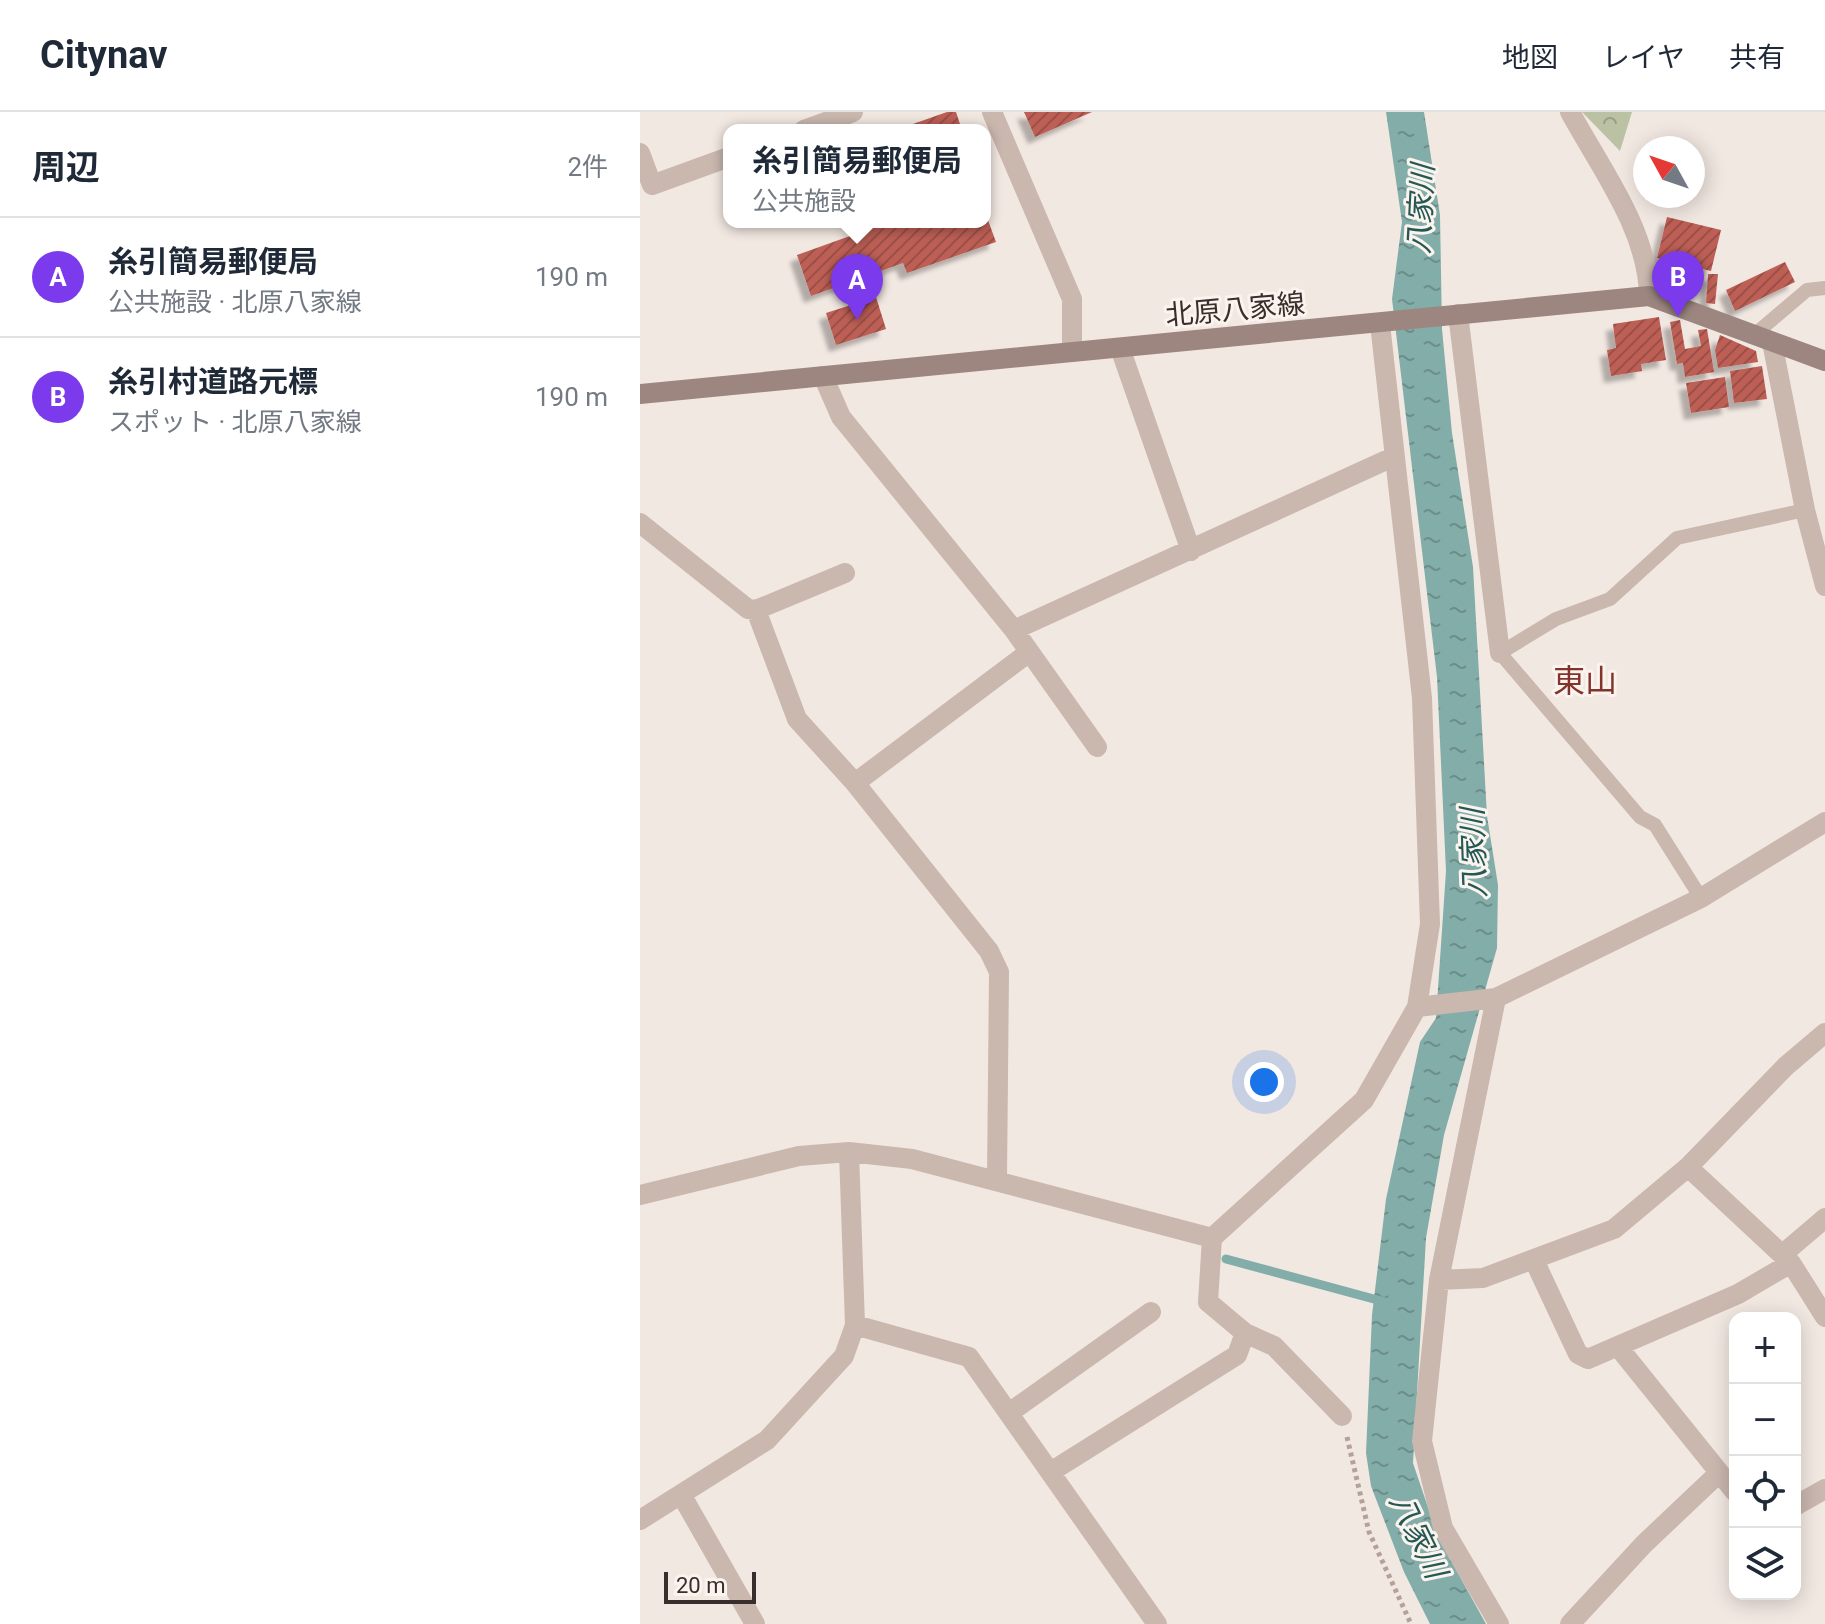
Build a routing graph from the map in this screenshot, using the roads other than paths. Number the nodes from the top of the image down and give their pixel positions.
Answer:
1 (853, 112) edge
2 (992, 112) edge
3 (1570, 112) edge
4 (820, 124) edge
5 (640, 153) edge
6 (723, 159) edge
7 (1825, 288) edge
8 (1649, 296) junction
9 (1458, 314) junction
10 (1380, 324) junction
11 (1763, 338) junction
12 (1120, 348) junction
13 (1072, 352) junction
14 (1825, 361) edge
15 (823, 376) junction
16 (640, 394) edge
17 (1393, 457) junction
18 (1805, 510) junction
19 (640, 523) edge
20 (1191, 551) junction
21 (845, 573) dead end
22 (1825, 586) edge
23 (756, 610) junction
24 (1014, 630) junction
25 (1028, 653) junction
26 (1500, 653) junction
27 (1097, 747) dead end
28 (855, 783) junction
29 (1825, 822) edge
30 (1701, 898) junction
31 (1496, 998) junction
32 (1417, 1007) junction
33 (1825, 1033) edge
34 (849, 1152) junction
35 (1688, 1167) junction
36 (997, 1181) junction
37 (640, 1195) edge
38 (1825, 1218) edge
39 (1212, 1238) junction
40 (1787, 1259) junction
41 (1534, 1260) junction
42 (1439, 1280) junction
43 (1151, 1312) dead end
44 (1825, 1317) edge
45 (855, 1325) junction
46 (1245, 1333) junction
47 (1619, 1348) junction
48 (1009, 1413) junction
49 (1342, 1416) road end
50 (1052, 1471) junction
51 (1719, 1473) junction
52 (1729, 1485) edge
53 (1825, 1489) edge
54 (682, 1496) junction
55 (1801, 1503) edge
56 (640, 1520) edge
57 (755, 1624) edge
58 (1157, 1624) edge
59 (1499, 1624) edge
60 (1570, 1624) edge

1 - 4 street
2 - 13 street
3 - 8 street
5 - 6 street
7 - 11 lane
8 - 9 main road, 北原八家線
8 - 11 main road, 北原八家線
9 - 10 main road, 北原八家線
9 - 26 street
10 - 12 main road, 北原八家線
10 - 17 street
11 - 14 main road, 北原八家線
11 - 18 street
12 - 13 main road, 北原八家線
12 - 20 street
13 - 15 main road, 北原八家線
15 - 16 main road, 北原八家線
15 - 24 street
17 - 20 street
17 - 32 street
18 - 22 street
18 - 26 lane
19 - 23 street
20 - 24 street
21 - 23 street
23 - 28 street
24 - 25 street
25 - 27 street
25 - 28 street
26 - 30 lane
28 - 36 street
29 - 30 street
30 - 31 street
31 - 32 street
31 - 42 street
32 - 39 street
33 - 35 street
34 - 36 street
34 - 37 street
34 - 45 street
35 - 40 street
35 - 41 street
36 - 39 street
38 - 40 street
39 - 46 street
40 - 44 street
40 - 47 street
41 - 42 street
41 - 47 street
42 - 59 street
43 - 48 street
45 - 48 street
45 - 54 street
46 - 49 street
46 - 50 street
47 - 51 street
48 - 50 street
50 - 58 street
51 - 52 street
51 - 60 street
53 - 55 street
54 - 56 street
54 - 57 street

